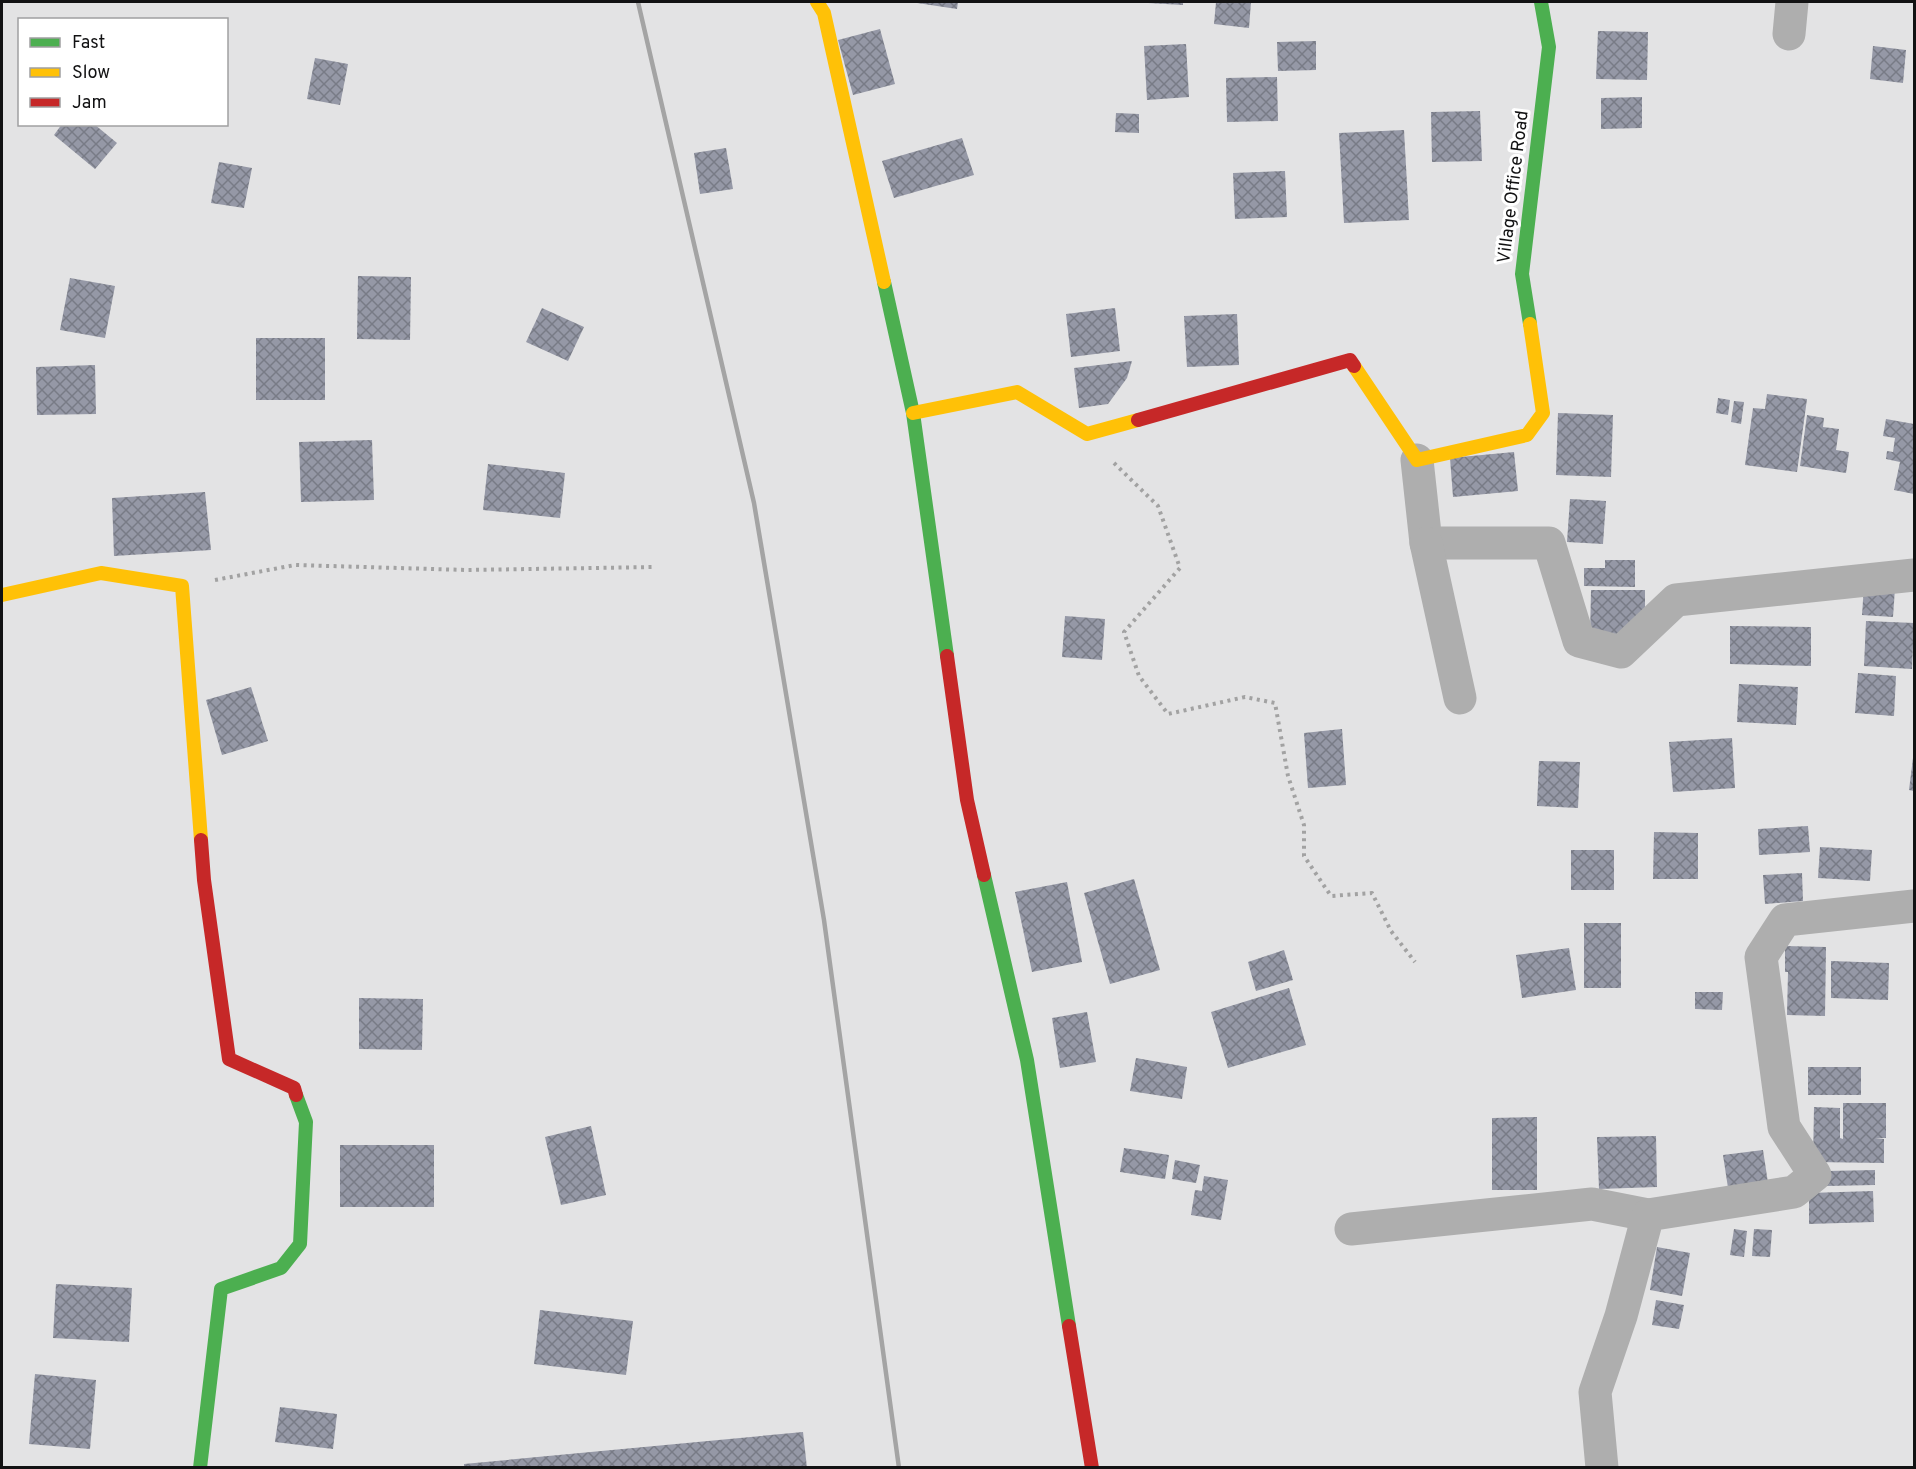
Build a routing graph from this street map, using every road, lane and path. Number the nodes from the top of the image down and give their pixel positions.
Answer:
1 (817, 2) edge
2 (1541, 2) edge
3 (1792, 2) edge
4 (1789, 34) dead end
5 (913, 413) junction
6 (1087, 434) junction
7 (1417, 460) junction
8 (1426, 543) junction
9 (656, 567) dead end
10 (1914, 575) edge
11 (182, 586) junction
12 (2, 594) edge
13 (1460, 698) dead end
14 (1914, 906) edge
15 (1415, 962) dead end
16 (1648, 1215) junction
17 (1350, 1229) dead end
18 (200, 1467) edge
19 (1092, 1467) edge
20 (1602, 1467) edge

1 - 5 street
2 - 7 street, Village Office Road
3 - 4 street
5 - 6 street
5 - 19 street
6 - 7 street
6 - 15 path
7 - 8 street
8 - 10 street
8 - 13 street
9 - 11 path
11 - 12 street
11 - 18 street
14 - 16 street
16 - 17 street
16 - 20 street

